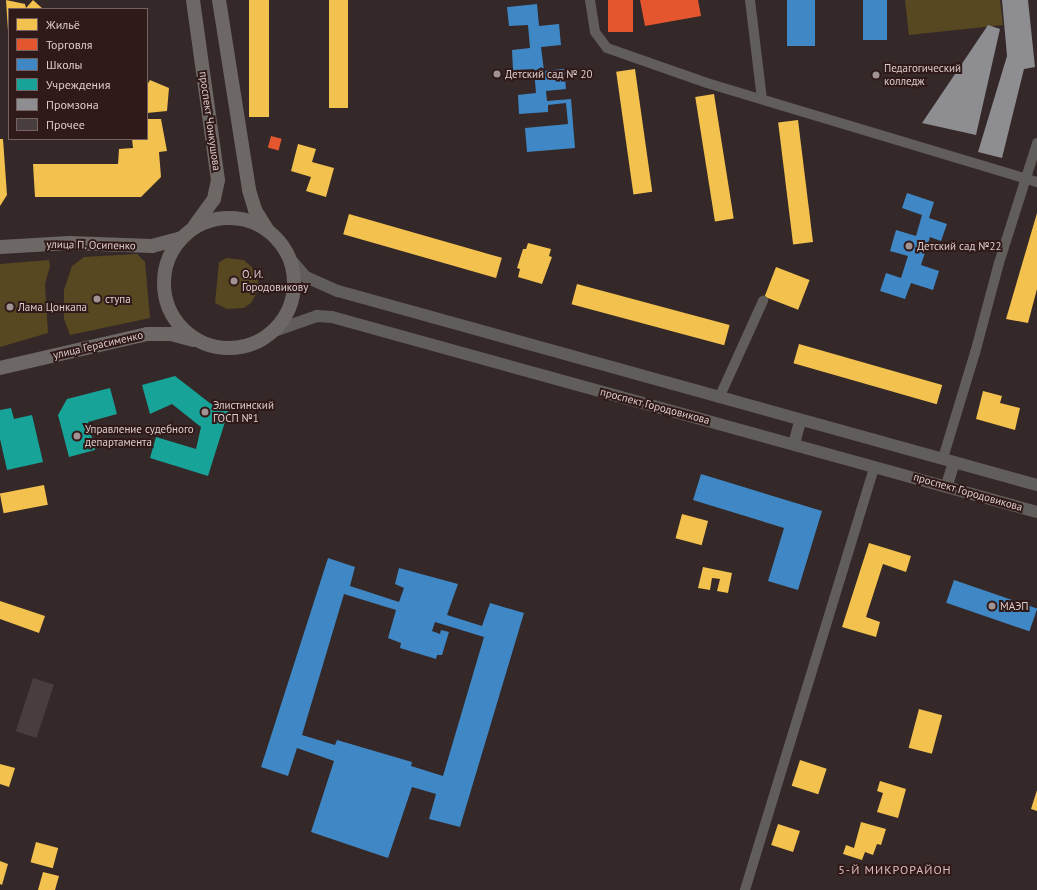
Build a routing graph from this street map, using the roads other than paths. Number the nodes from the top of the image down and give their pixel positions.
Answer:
1 (193, 0) edge
2 (219, 0) edge
3 (590, 0) edge
4 (750, 0) edge
5 (762, 100) junction
6 (1037, 143) edge
7 (1025, 179) junction
8 (1037, 182) edge
9 (268, 230) junction
10 (185, 235) junction
11 (0, 247) edge
12 (291, 260) junction
13 (763, 301) dead end
14 (274, 331) junction
15 (197, 341) junction
16 (0, 368) edge
17 (719, 398) junction
18 (800, 421) junction
19 (794, 444) junction
20 (949, 460) junction
21 (875, 466) junction
22 (947, 485) junction
23 (1037, 485) edge
24 (1037, 512) edge
25 (745, 890) edge

1 - 10 main road, проспект Чонкушова
2 - 9 main road
3 - 5 street
4 - 5 street
5 - 7 street
6 - 7 street
7 - 8 street
7 - 20 street
9 - 10 main road
9 - 12 main road
10 - 11 main road, улица П. Осипенко
10 - 15 main road
12 - 14 main road
12 - 17 street
13 - 17 street
14 - 15 main road
14 - 19 street, проспект Городовикова
15 - 16 main road, улица Герасименко
17 - 18 street
18 - 19 street
18 - 20 street
19 - 21 street, проспект Городовикова
20 - 22 street
20 - 23 street
21 - 22 street, проспект Городовикова
21 - 25 street
22 - 24 street, проспект Городовикова

